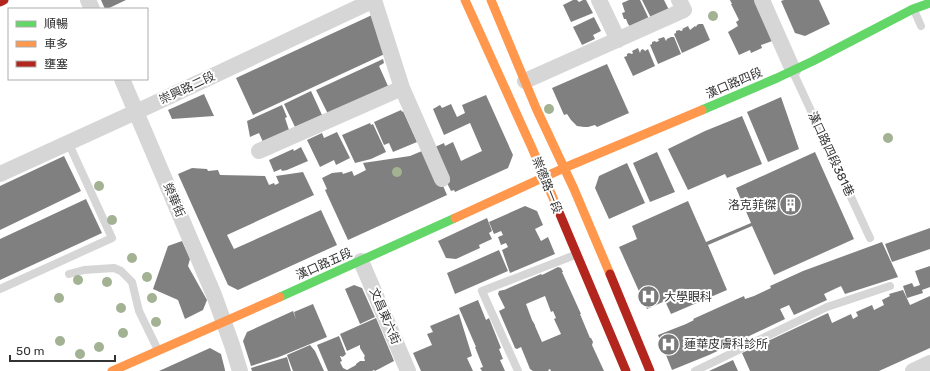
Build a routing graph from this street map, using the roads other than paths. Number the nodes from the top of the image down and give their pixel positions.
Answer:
1 (4, 0) edge
2 (374, 0) edge
3 (465, 0) edge
4 (491, 0) edge
5 (599, 0) edge
6 (679, 0) edge
7 (762, 0) edge
8 (0, 2) edge
9 (930, 3) edge
10 (913, 9) junction
11 (921, 26) dead end
12 (618, 40) junction
13 (793, 70) junction
14 (122, 80) edge
15 (525, 81) junction
16 (402, 88) junction
17 (136, 111) junction
18 (68, 142) junction
19 (259, 151) dead end
20 (564, 168) junction
21 (0, 174) edge
22 (545, 178) junction
23 (442, 179) dead end
24 (870, 238) dead end
25 (576, 254) junction
26 (361, 261) junction
27 (69, 274) dead end
28 (890, 286) dead end
29 (0, 289) edge
30 (223, 322) junction
31 (158, 351) junction
32 (930, 363) edge
33 (112, 371) edge
34 (240, 371) edge
35 (408, 371) edge
36 (518, 371) edge
37 (626, 371) edge
38 (650, 371) edge
39 (695, 371) edge
40 (913, 371) edge

1 - 8 street
2 - 16 street
2 - 17 street, 崇興路二段
3 - 22 street, 崇德路一段
4 - 15 street, 崇德路一段
5 - 12 street
6 - 12 street
7 - 13 street
9 - 10 street, 漢口路四段
10 - 11 lane
10 - 13 street, 漢口路四段
12 - 15 street
13 - 20 street, 漢口路四段
13 - 24 lane, 漢口路四段381巷
14 - 17 street, 榮華街
15 - 20 street, 崇德路一段
16 - 19 street
16 - 23 street
17 - 18 street, 崇興路二段
17 - 30 street, 榮華街
18 - 21 street, 崇興路二段
18 - 29 lane
20 - 22 street, 漢口路四段
20 - 38 street, 崇德路一段
22 - 25 street, 崇德路一段
22 - 26 street, 漢口路五段
25 - 36 lane
25 - 37 street, 崇德路一段
26 - 30 street, 漢口路五段
26 - 35 street, 文昌東六街
27 - 31 lane
28 - 39 lane
30 - 31 street, 漢口路五段
30 - 34 street, 榮華街
31 - 33 street, 漢口路五段
32 - 40 street

